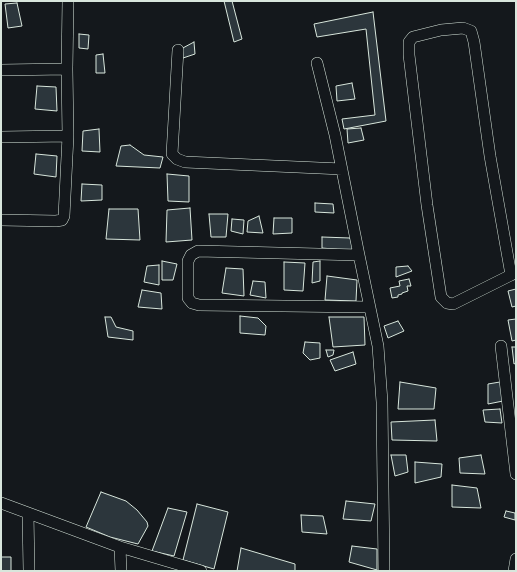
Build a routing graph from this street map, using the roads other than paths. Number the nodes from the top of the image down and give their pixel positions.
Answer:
1 (68, 1) edge
2 (178, 50) dead end
3 (317, 63) dead end
4 (67, 69) junction
5 (1, 70) edge
6 (68, 136) junction
7 (1, 137) edge
8 (342, 169) junction
9 (1, 220) edge
10 (358, 255) junction
11 (513, 274) edge
12 (369, 307) junction
13 (501, 346) dead end
14 (516, 474) edge
15 (1, 503) edge
16 (28, 513) junction
17 (120, 547) junction
18 (516, 559) edge
19 (29, 571) edge
20 (121, 571) edge
21 (202, 571) edge
22 (384, 571) edge
23 (514, 571) edge

1 - 4 street
2 - 8 street
3 - 8 street
4 - 5 street
4 - 6 street
6 - 7 street
6 - 9 street
8 - 10 street
10 - 12 street
10 - 12 street
11 - 11 street
12 - 22 street
13 - 14 street
15 - 16 street
16 - 17 street
16 - 19 street
17 - 20 street
17 - 21 street
18 - 23 street

